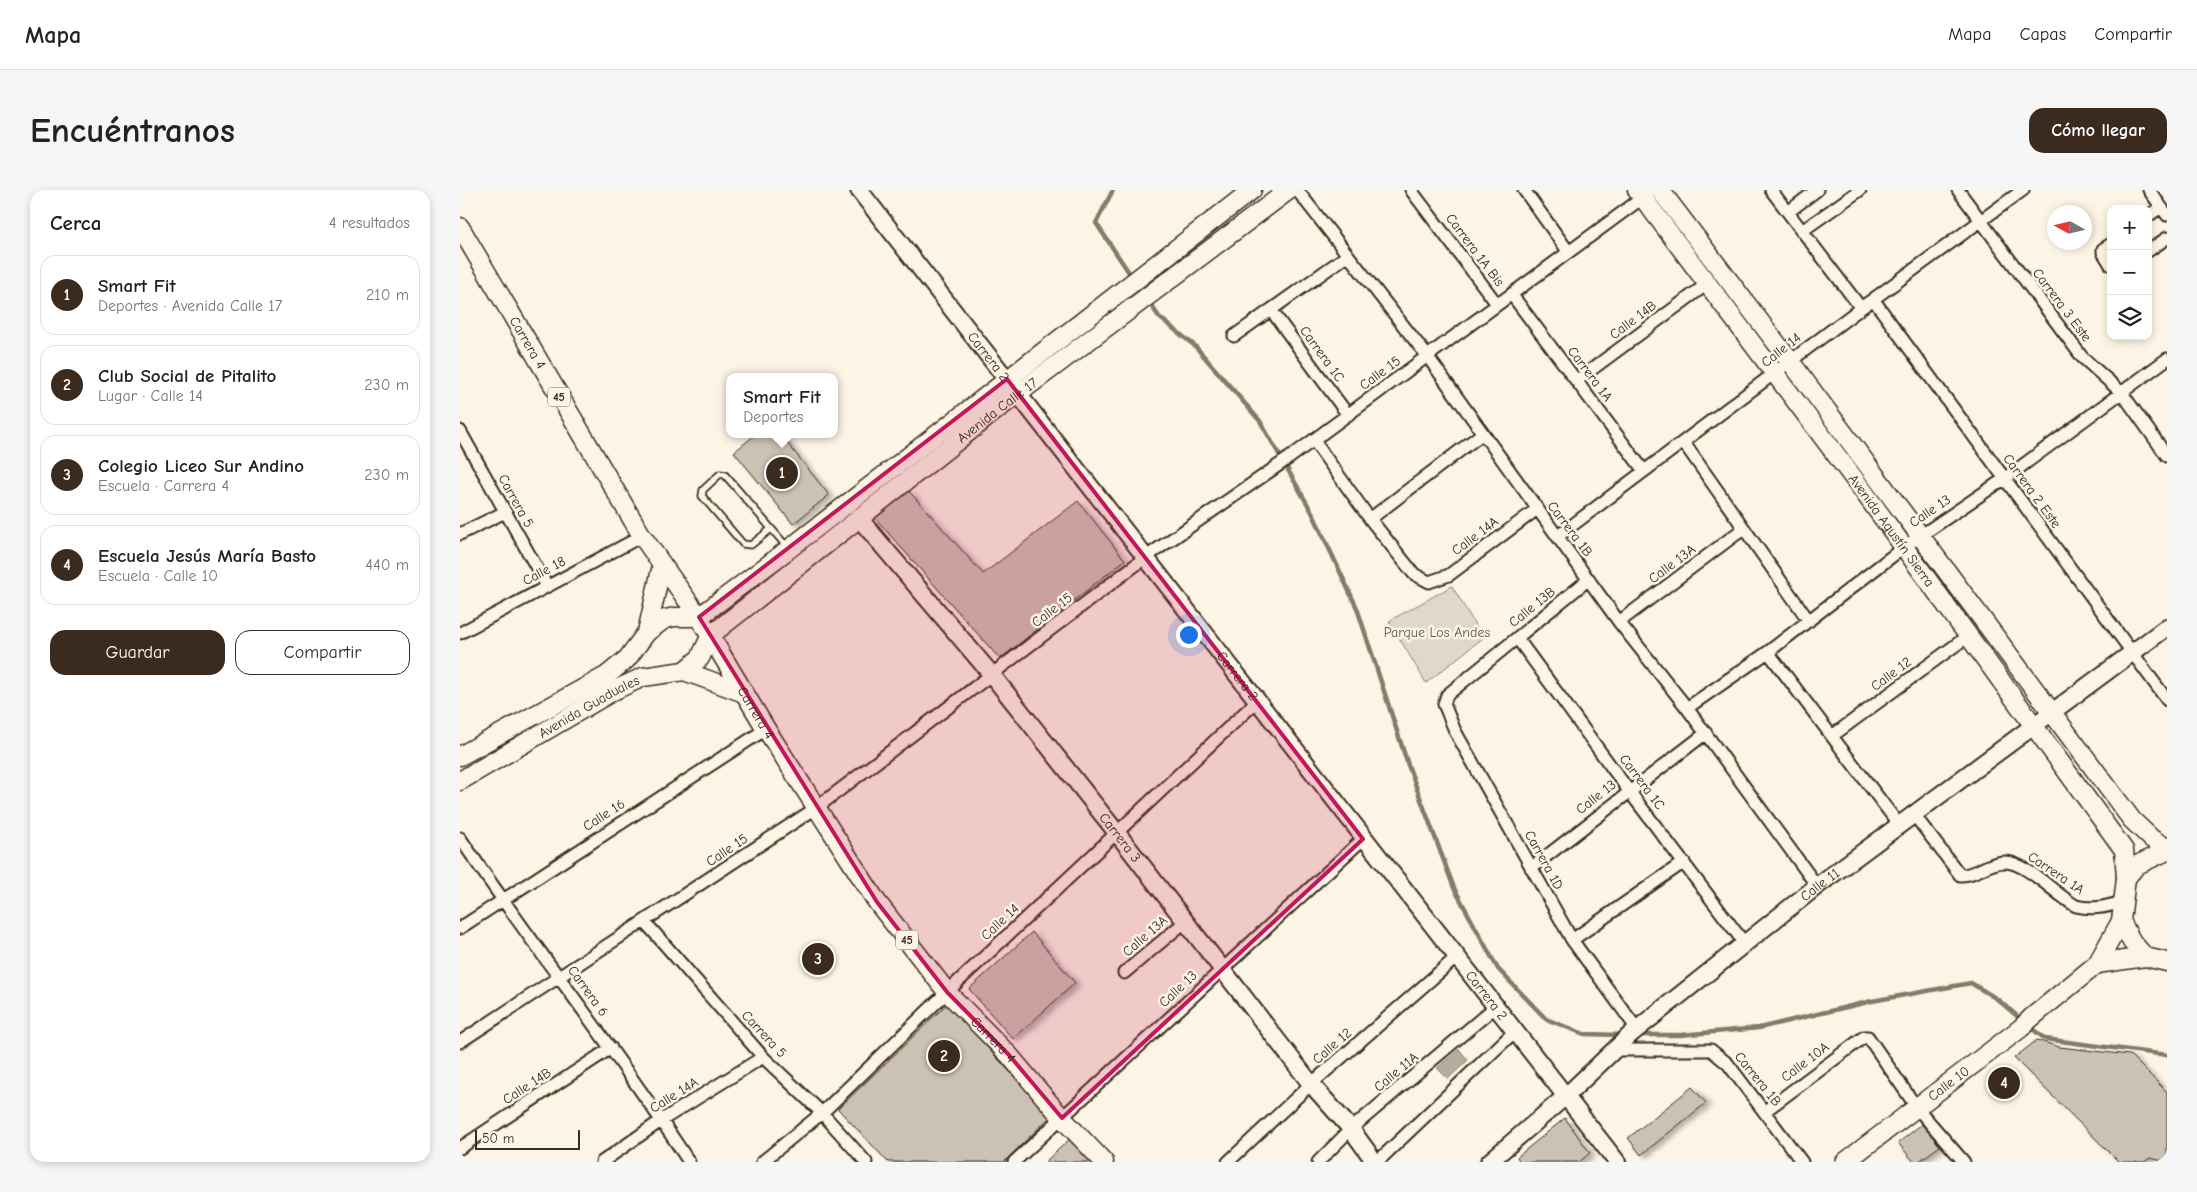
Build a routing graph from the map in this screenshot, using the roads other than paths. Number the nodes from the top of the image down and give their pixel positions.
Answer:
1 (859, 190) edge
2 (1252, 190) edge
3 (1289, 190) edge
4 (1297, 190) edge
5 (1411, 190) edge
6 (1524, 190) edge
7 (1660, 190) edge
8 (1771, 190) edge
9 (1817, 190) edge
10 (1860, 190) edge
11 (1958, 190) edge
12 (2024, 190) edge
13 (2149, 190) edge
14 (1645, 192) edge
15 (2164, 211) edge
16 (1788, 212) junction
17 (2152, 215) edge
18 (1980, 221) junction
19 (460, 227) edge
20 (1802, 231) junction
21 (2167, 238) edge
22 (2107, 246) edge
23 (2149, 250) edge
24 (1568, 251) junction
25 (1348, 255) junction
26 (2107, 258) edge
27 (1707, 284) junction
28 (1512, 295) junction
29 (1873, 299) junction
30 (1497, 304) junction
31 (1860, 308) junction
32 (1271, 310) junction
33 (1234, 336) dead end
34 (1428, 357) junction
35 (2167, 358) edge
36 (1790, 361) junction
37 (1774, 374) junction
38 (1006, 379) junction
39 (1576, 382) junction
40 (1018, 393) junction
41 (2122, 393) junction
42 (1348, 415) junction
43 (460, 431) edge
44 (1483, 433) junction
45 (1314, 440) junction
46 (1684, 442) junction
47 (2167, 456) edge
48 (1644, 471) junction
49 (2004, 479) junction
50 (1537, 509) junction
51 (505, 512) junction
52 (858, 517) junction
53 (1370, 519) junction
54 (771, 529) junction
55 (1743, 529) junction
56 (460, 534) edge
57 (642, 536) junction
58 (1558, 536) junction
59 (1921, 536) junction
60 (1904, 547) junction
61 (790, 549) junction
62 (1146, 556) junction
63 (662, 565) junction
64 (1589, 579) junction
65 (547, 586) junction
66 (699, 617) junction
67 (1809, 621) junction
68 (1620, 622) junction
69 (2167, 627) edge
70 (647, 632) junction
71 (460, 633) edge
72 (711, 635) junction
73 (1968, 636) junction
74 (1518, 638) junction
75 (1768, 652) junction
76 (2132, 653) junction
77 (684, 671) junction
78 (992, 675) junction
79 (744, 693) junction
80 (1447, 695) joint
81 (2167, 700) edge
82 (1257, 701) junction
83 (1687, 708) junction
84 (2050, 712) junction
85 (2033, 725) junction
86 (766, 729) junction
87 (1706, 733) junction
88 (1832, 736) junction
89 (460, 756) edge
90 (460, 781) edge
91 (1629, 791) junction
92 (816, 808) junction
93 (1915, 816) junction
94 (1900, 826) junction
95 (1117, 833) junction
96 (460, 838) edge
97 (1363, 839) junction
98 (2167, 849) edge
99 (1684, 862) junction
100 (1531, 868) junction
101 (2126, 878) junction
102 (1817, 886) junction
103 (501, 900) junction
104 (2122, 902) junction
105 (1186, 921) junction
106 (2121, 921) junction
107 (645, 922) junction
108 (460, 928) edge
109 (1572, 940) junction
110 (1745, 944) junction
111 (1458, 956) junction
112 (2145, 957) junction
113 (2167, 962) edge
114 (2097, 964) junction
115 (1221, 970) junction
116 (1124, 974) dead end
117 (560, 978) junction
118 (947, 992) junction
119 (1495, 1007) junction
120 (1515, 1031) junction
121 (1634, 1031) junction
122 (460, 1042) edge
123 (611, 1048) junction
124 (1615, 1048) junction
125 (763, 1057) junction
126 (1311, 1084) junction
127 (1567, 1095) junction
128 (1917, 1108) junction
129 (1765, 1111) junction
130 (822, 1113) junction
131 (1062, 1118) junction
132 (662, 1120) junction
133 (1351, 1130) junction
134 (460, 1148) edge
135 (602, 1162) edge
136 (689, 1162) edge
137 (762, 1162) edge
138 (865, 1162) edge
139 (1014, 1162) edge
140 (1104, 1162) edge
141 (1228, 1162) edge
142 (1318, 1162) edge
143 (1376, 1162) edge
144 (1489, 1162) edge
145 (1618, 1162) edge
146 (1802, 1162) edge
147 (1845, 1162) edge
148 (1964, 1162) edge

1 - 38 main road, Carrera 2
2 - 38 main road, Avenida Calle 17
3 - 40 main road, Avenida Calle 17
4 - 25 street, Carrera 1B
5 - 30 street, Carrera 1A Bis
6 - 24 street
7 - 36 main road, Avenida Agustín Sierra
8 - 16 street
9 - 16 street
10 - 20 street
11 - 18 street, Carrera 3 Este
12 - 18 street, Calle 14
13 - 15 street
14 - 24 street, Calle 15
14 - 27 main road, Avenida Agustín Sierra
15 - 17 street
16 - 20 street
18 - 29 street, Calle 14
18 - 41 street, Carrera 3 Este
19 - 57 main road, Carrera 4 / 45
20 - 31 street
21 - 23 street
22 - 26 street
24 - 28 street, Calle 15
25 - 32 street
25 - 34 street, Carrera 1B
27 - 37 main road, Avenida Agustín Sierra
27 - 39 street, Calle 14B
28 - 30 street, Calle 15
28 - 39 street, Carrera 1A
29 - 31 street, Calle 14
29 - 49 street, Carrera 2 Este
30 - 34 street, Calle 15
31 - 36 street, Calle 14
32 - 33 street
32 - 42 street, Carrera 1C
34 - 42 street, Calle 15
34 - 44 street, Carrera 1B
35 - 41 street, Calle 13
36 - 37 street, Calle 14
36 - 59 main road, Avenida Agustín Sierra
37 - 46 street, Calle 14
37 - 60 main road, Avenida Agustín Sierra
38 - 40 main road, Carrera 2
38 - 61 main road, Avenida Calle 17
39 - 48 street, Carrera 1A
40 - 52 main road, Avenida Calle 17
40 - 62 main road, Carrera 2
41 - 47 street, Carrera 3 Este
41 - 49 street, Calle 13
42 - 45 street, Calle 15
43 - 51 street, Carrera 5
44 - 50 street, Carrera 1B
44 - 53 street
45 - 53 street
45 - 62 street, Calle 15
46 - 48 street, Calle 14
46 - 55 street
48 - 58 street, Calle 14
49 - 59 street, Calle 13
49 - 76 street, Carrera 2 Este
50 - 53 street, Calle 14A
50 - 58 street, Carrera 1B
51 - 56 street
51 - 65 street, Carrera 5
52 - 72 main road, Avenida Calle 17
52 - 78 main road, Carrera 3
54 - 54 lane
54 - 61 lane
55 - 67 street
55 - 68 street, Calle 13A
57 - 63 main road, Carrera 4 / 45
57 - 65 street, Calle 18
58 - 64 street, Carrera 1B
59 - 60 street, Calle 13
59 - 84 main road, Avenida Agustín Sierra
60 - 67 street, Calle 13
60 - 73 main road, Avenida Agustín Sierra
61 - 66 main road, Avenida Calle 17
62 - 78 street, Calle 15
62 - 82 main road, Carrera 2
63 - 66 main road, Carrera 4 / 45
63 - 70 main road
64 - 68 street, Carrera 1B
64 - 74 street, Calle 13B
65 - 71 street, Calle 18
66 - 70 main road, Avenida Guaduales
66 - 72 main road, Carrera 4 / 45
67 - 75 street, Calle 13
68 - 83 street, Carrera 1B
69 - 76 main road, Calle 11
70 - 89 main road, Avenida Guaduales
72 - 77 main road
72 - 79 main road, Carrera 4 / 45
73 - 85 main road, Avenida Agustín Sierra
73 - 88 street, Calle 12
74 - 80 street, Calle 13B
74 - 91 street, Carrera 1C
75 - 83 street, Calle 13
75 - 88 street
76 - 81 street, Carrera 2 Este
76 - 84 main road, Calle 11
77 - 79 main road
77 - 90 main road, Avenida Guaduales
78 - 92 street, Calle 15
78 - 95 main road, Carrera 3
79 - 86 main road, Carrera 4 / 45
80 - 100 street, Carrera 1D
82 - 95 street, Calle 14
82 - 97 main road, Carrera 2
83 - 87 street, Carrera 1B
84 - 85 main road, Calle 11
84 - 98 main road, Avenida Agustín Sierra
85 - 93 main road, Calle 11
85 - 101 main road, Avenida Agustín Sierra
86 - 92 main road, Carrera 4 / 45
86 - 103 street, Calle 16
87 - 91 street, Calle 13
87 - 102 street, Carrera 1B
88 - 94 street
91 - 99 street, Carrera 1C
91 - 100 street, Calle 13
92 - 107 street, Calle 15
92 - 118 main road, Carrera 4 / 45
93 - 94 main road, Calle 11
93 - 104 street, Carrera 1A
94 - 102 main road, Calle 11
95 - 105 main road, Carrera 3
95 - 118 street, Calle 14
96 - 103 street, Carrera 6
97 - 111 main road, Carrera 2
97 - 115 street, Calle 13
98 - 101 main road
99 - 109 street
99 - 110 street, Carrera 1C
100 - 109 street, Carrera 1D
101 - 104 main road, Avenida Agustín Sierra
102 - 110 main road, Calle 11
103 - 108 street, Calle 16
103 - 117 street, Carrera 6
104 - 106 main road, Avenida Agustín Sierra
105 - 115 main road, Carrera 3
105 - 116 street, Calle 13A
106 - 112 main road
106 - 114 main road
107 - 117 street, Calle 15
107 - 125 street, Carrera 5
109 - 121 street, Carrera 1D
110 - 121 main road, Calle 11
111 - 119 main road, Carrera 2
111 - 126 street, Calle 12
112 - 113 main road
112 - 114 main road
114 - 128 main road, Calle 10
115 - 126 main road, Carrera 3
115 - 131 street, Calle 13
117 - 122 street, Calle 15
117 - 123 street, Carrera 6
118 - 130 street, Calle 14
118 - 131 main road, Carrera 4 / 45
119 - 120 main road, Carrera 2
119 - 133 street, Calle 11A
120 - 127 main road, Carrera 2
120 - 143 street
121 - 124 main road, Calle 11
123 - 132 street, Carrera 6
123 - 134 street, Calle 14B
124 - 127 main road, Calle 11
124 - 129 street, Carrera 1B
125 - 130 street, Carrera 5
125 - 132 street, Calle 14A
126 - 133 main road, Carrera 3
126 - 141 street, Calle 12
127 - 144 main road, Calle 11
127 - 145 main road, Carrera 2
128 - 129 street, Calle 10A
128 - 147 main road, Calle 10
128 - 148 street
129 - 146 street, Carrera 1B
130 - 137 street, Calle 14
130 - 138 street, Carrera 5
131 - 139 street, Calle 13
131 - 140 main road, Carrera 4 / 45
132 - 135 street, Calle 14A
132 - 136 street, Carrera 6
133 - 142 street, Calle 11A
133 - 143 main road, Carrera 3

